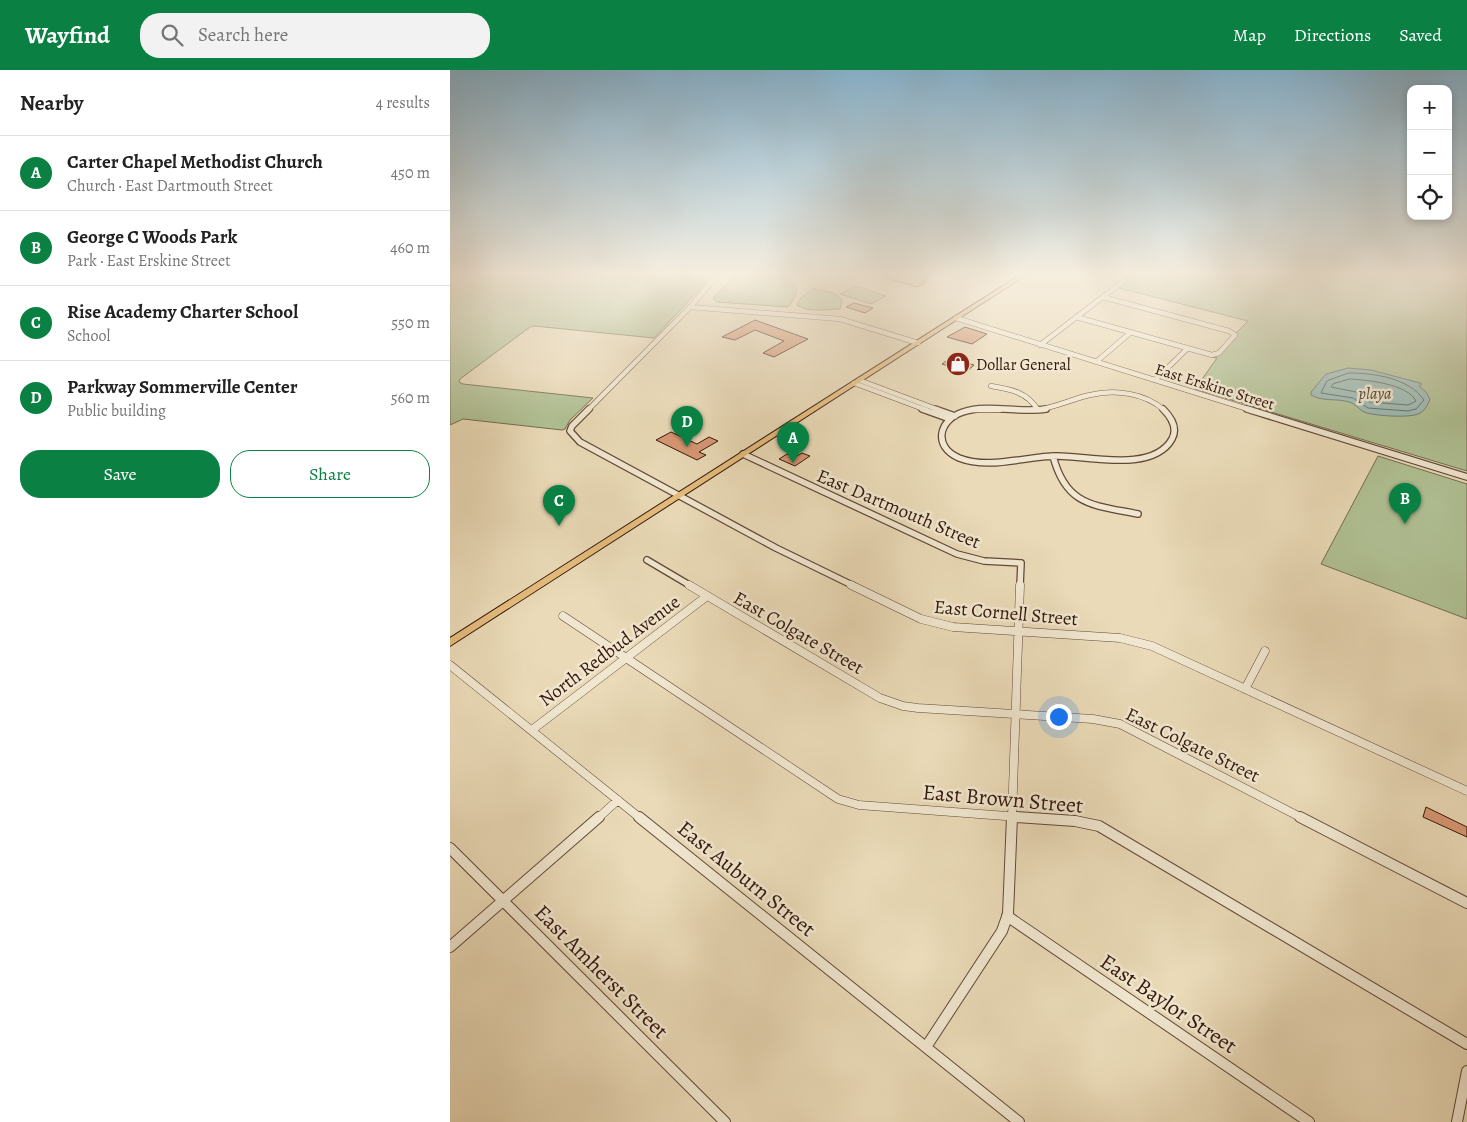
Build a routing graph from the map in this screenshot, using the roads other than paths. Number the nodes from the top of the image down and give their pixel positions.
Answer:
1 (672, 324) edge
2 (859, 324) edge
3 (947, 324) edge
4 (975, 324) edge
5 (1067, 324) edge
6 (1100, 324) edge
7 (1202, 324) edge
8 (1130, 333) junction
9 (918, 343) junction
10 (1040, 345) junction
11 (1187, 349) junction
12 (1096, 362) junction
13 (1155, 380) junction
14 (857, 382) junction
15 (991, 386) dead end
16 (1038, 410) junction
17 (952, 417) junction
18 (742, 454) junction
19 (1053, 456) junction
20 (1467, 477) edge
21 (680, 495) junction
22 (1138, 514) dead end
23 (647, 560) dead end
24 (707, 596) junction
25 (563, 616) dead end
26 (1019, 632) junction
27 (450, 643) edge
28 (1265, 651) dead end
29 (626, 658) junction
30 (450, 665) edge
31 (1245, 689) junction
32 (1016, 714) junction
33 (532, 730) junction
34 (1467, 791) edge
35 (618, 800) junction
36 (1013, 816) junction
37 (450, 848) edge
38 (502, 900) junction
39 (1467, 903) edge
40 (1007, 916) junction
41 (450, 947) edge
42 (1467, 1044) edge
43 (926, 1048) junction
44 (1467, 1071) edge
45 (725, 1122) edge
46 (1019, 1122) edge
47 (1309, 1122) edge
48 (1458, 1122) edge

1 - 21 street, East Cornell Street
2 - 9 street
3 - 9 main road
4 - 10 street, East Erskine Street
5 - 10 street
6 - 8 street
7 - 11 street
8 - 11 street
8 - 12 street
9 - 14 main road
10 - 12 street, East Erskine Street
11 - 13 street
12 - 13 street, East Erskine Street
13 - 20 street, East Erskine Street
14 - 17 street
14 - 18 main road
15 - 16 street
16 - 17 street
16 - 19 street
17 - 19 street
18 - 21 main road
18 - 26 street, East Dartmouth Street
19 - 22 street
21 - 26 street, East Cornell Street
21 - 27 main road
23 - 24 street, East Colgate Street
24 - 29 street, North Redbud Avenue
24 - 32 street, East Colgate Street
25 - 29 street, East Brown Street
26 - 31 street, East Cornell Street
26 - 32 street
28 - 31 street
29 - 33 street, North Redbud Avenue
29 - 36 street, East Brown Street
30 - 33 street, East Auburn Street
31 - 34 street, East Cornell Street
32 - 36 street
32 - 39 street, East Colgate Street
33 - 35 street, East Auburn Street
35 - 38 street
35 - 43 street, East Auburn Street
36 - 40 street
36 - 42 street, East Brown Street
37 - 38 street, East Amherst Street
38 - 41 street
38 - 45 street, East Amherst Street
40 - 43 street
40 - 47 street, East Baylor Street
43 - 46 street, East Auburn Street
44 - 48 street

